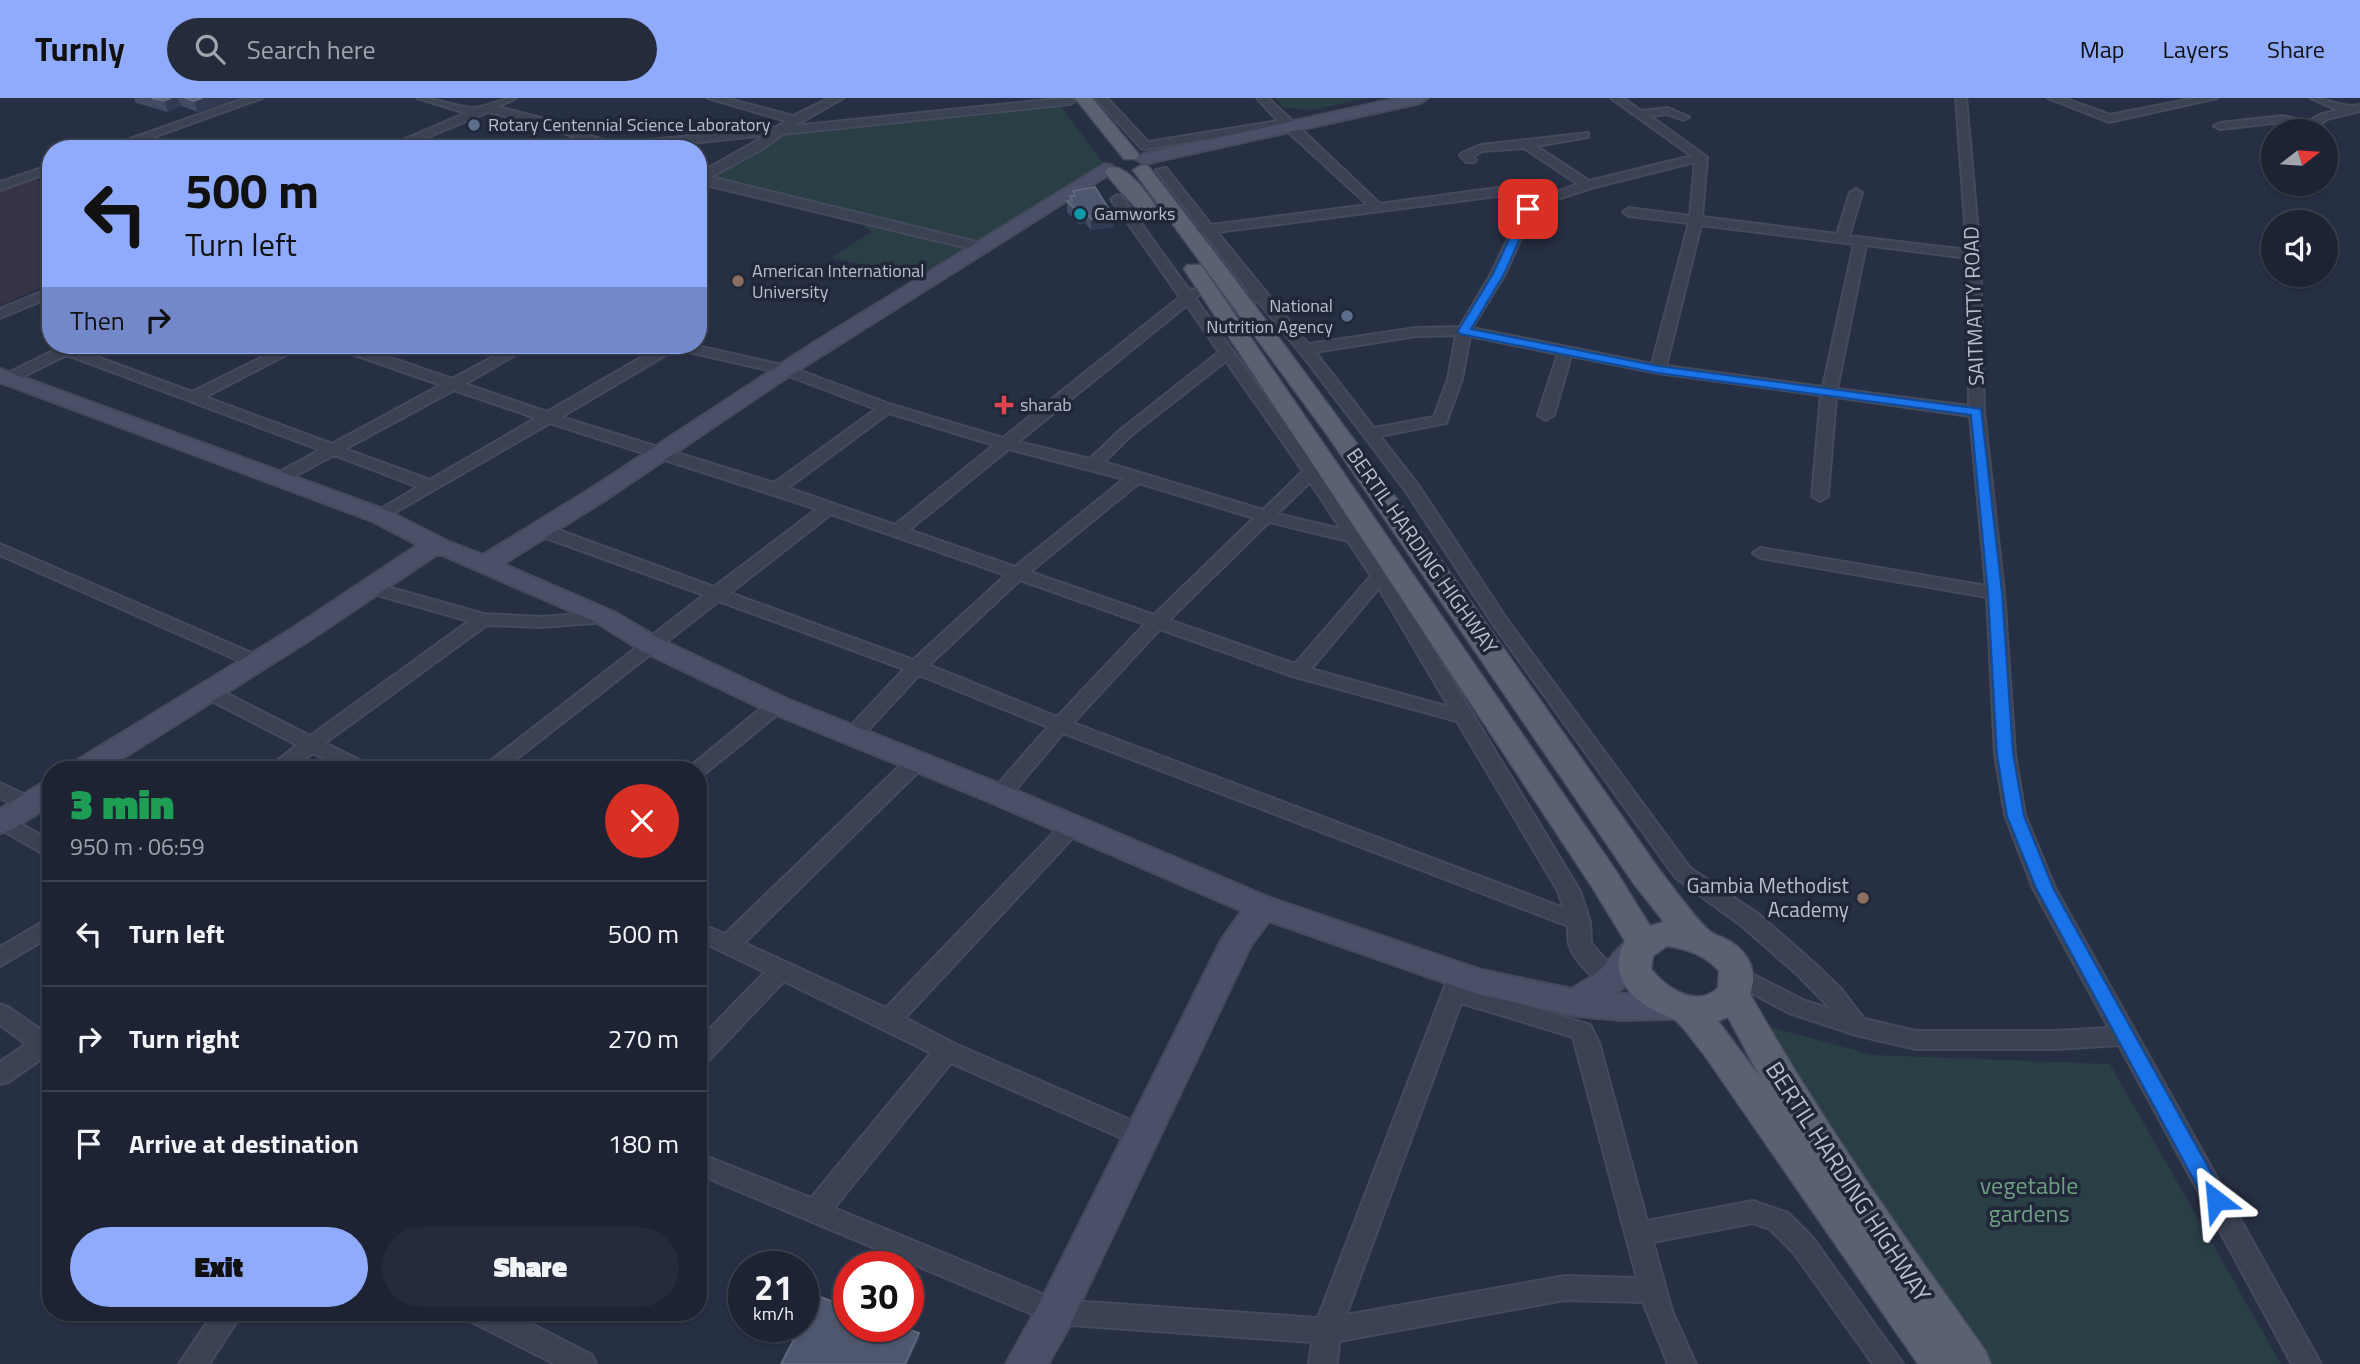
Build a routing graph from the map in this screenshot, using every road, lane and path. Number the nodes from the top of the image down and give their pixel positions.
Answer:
1 (257, 98) edge
2 (423, 98) edge
3 (511, 98) edge
4 (713, 98) edge
5 (838, 98) edge
6 (1101, 98) edge
7 (1262, 98) edge
8 (1420, 98) edge
9 (1616, 98) edge
10 (1961, 98) edge
11 (2053, 98) edge
12 (2152, 98) edge
13 (2212, 98) edge
14 (2315, 98) edge
15 (2353, 98) edge
16 (1073, 99) edge
17 (2360, 100) edge
18 (2177, 107) junction
19 (2355, 109) edge
20 (481, 110) junction
21 (1640, 114) junction
22 (1683, 117) dead end
23 (2320, 119) edge
24 (794, 120) junction
25 (2261, 121) edge
26 (1288, 125) junction
27 (2220, 126) dead end
28 (779, 130) junction
29 (1584, 135) dead end
30 (134, 140) edge
31 (409, 140) edge
32 (592, 140) edge
33 (680, 140) edge
34 (1526, 144) junction
35 (1701, 157) junction
36 (1470, 160) dead end
37 (1139, 161) junction
38 (1108, 167) junction
39 (1163, 170) dead end
40 (42, 171) edge
41 (36, 173) junction
42 (707, 174) edge
43 (42, 175) edge
44 (707, 180) edge
45 (1587, 185) junction
46 (0, 186) edge
47 (1856, 193) dead end
48 (1117, 199) dead end
49 (1535, 204) junction
50 (1378, 208) junction
51 (1629, 212) dead end
52 (1696, 220) junction
53 (1200, 230) junction
54 (1842, 239) junction
55 (1861, 241) junction
56 (984, 247) junction
57 (1974, 255) junction
58 (1196, 291) junction
59 (42, 296) edge
60 (1251, 297) junction
61 (0, 314) edge
62 (1464, 331) junction
63 (1305, 348) junction
64 (1566, 351) junction
65 (707, 352) edge
66 (1227, 353) junction
67 (55, 354) edge
68 (87, 354) edge
69 (280, 354) edge
70 (382, 354) edge
71 (508, 354) edge
72 (659, 354) edge
73 (1658, 369) junction
74 (785, 370) junction
75 (4, 377) edge
76 (453, 384) junction
77 (1829, 391) junction
78 (191, 398) junction
79 (887, 408) junction
80 (1977, 412) junction
81 (1546, 415) dead end
82 (550, 418) junction
83 (1372, 434) junction
84 (1006, 444) junction
85 (332, 449) junction
86 (657, 453) junction
87 (1093, 464) junction
88 (1311, 472) junction
89 (1136, 477) junction
90 (278, 479) junction
91 (432, 486) junction
92 (776, 489) junction
93 (1820, 496) dead end
94 (827, 509) junction
95 (380, 516) junction
96 (1267, 516) junction
97 (544, 531) junction
98 (896, 532) junction
99 (1354, 537) junction
100 (438, 546) junction
101 (0, 548) edge
102 (1761, 553) dead end
103 (484, 565) junction
104 (1017, 574) junction
105 (1380, 576) junction
106 (373, 588) junction
107 (1995, 593) junction
108 (717, 595) junction
109 (605, 617) junction
110 (483, 619) junction
111 (1155, 624) junction
112 (651, 645) junction
113 (257, 662) junction
114 (916, 667) junction
115 (1299, 671) junction
116 (206, 691) junction
117 (777, 705) junction
118 (1465, 717) junction
119 (1060, 725) junction
120 (853, 735) junction
121 (314, 744) junction
122 (103, 757) junction
123 (97, 761) edge
124 (111, 761) edge
125 (289, 761) edge
126 (345, 761) edge
127 (501, 761) edge
128 (707, 761) edge
129 (917, 761) junction
130 (0, 790) edge
131 (1000, 795) junction
132 (40, 798) edge
133 (1, 822) edge
134 (1072, 826) junction
135 (42, 846) edge
136 (1262, 907) junction
137 (1579, 922) junction
138 (42, 931) edge
139 (707, 936) edge
140 (1696, 937) junction
141 (728, 945) junction
142 (1640, 947) junction
143 (0, 958) edge
144 (780, 971) junction
145 (1611, 979) junction
146 (1457, 984) junction
147 (1734, 984) junction
148 (1577, 1003) junction
149 (1679, 1007) junction
150 (0, 1013) edge
151 (889, 1020) junction
152 (1856, 1026) junction
153 (2125, 1036) junction
154 (42, 1043) edge
155 (707, 1047) edge
156 (42, 1050) edge
157 (947, 1051) junction
158 (0, 1075) edge
159 (1142, 1136) junction
160 (707, 1167) edge
161 (814, 1213) junction
162 (1638, 1234) junction
163 (1654, 1292) junction
164 (1056, 1312) junction
165 (224, 1321) edge
166 (498, 1321) edge
167 (1327, 1331) junction
168 (193, 1364) edge
169 (582, 1364) edge
170 (1026, 1364) edge
171 (1323, 1364) edge
172 (1682, 1364) edge
173 (1889, 1364) edge
174 (1943, 1364) edge
175 (1970, 1364) edge
176 (2307, 1364) edge

1 - 30 street
2 - 20 street
3 - 20 street
4 - 24 street
5 - 24 street
6 - 26 street
7 - 26 street
8 - 26 street
9 - 21 street
10 - 57 street, SAITMATTY ROAD
11 - 18 street
12 - 18 street
13 - 18 street
14 - 19 street
15 - 17 street
16 - 28 street
16 - 37 main road, BERTIL HARDING HIGHWAY
16 - 38 main road, BERTIL HARDING HIGHWAY
19 - 23 street
20 - 31 street
20 - 32 street
21 - 22 street
21 - 35 street
24 - 28 street
25 - 27 street
26 - 37 street
26 - 50 street
28 - 33 street
28 - 42 street
29 - 34 street
34 - 36 street
34 - 45 street
35 - 45 street
35 - 52 street
37 - 38 main road
37 - 53 main road, BERTIL HARDING HIGHWAY
38 - 56 street
38 - 58 main road, BERTIL HARDING HIGHWAY
39 - 53 street
40 - 41 street
41 - 43 street
41 - 46 street
44 - 56 street
45 - 49 street
47 - 54 street
48 - 58 street
49 - 50 street
49 - 62 street
50 - 53 street
51 - 52 street
52 - 54 street
52 - 73 street
53 - 60 main road, BERTIL HARDING HIGHWAY
54 - 55 street
55 - 57 street
55 - 77 street
56 - 74 street
57 - 80 street, SAITMATTY ROAD
58 - 66 street
58 - 84 street
58 - 142 main road, BERTIL HARDING HIGHWAY
59 - 61 street
60 - 63 street
60 - 140 main road, BERTIL HARDING HIGHWAY
62 - 63 street
62 - 64 street
62 - 83 street
63 - 83 street
64 - 73 street
64 - 81 street
65 - 74 street
66 - 87 street
66 - 88 street
67 - 75 street
68 - 78 street
69 - 78 street
70 - 76 street
71 - 76 street
72 - 82 street
73 - 77 street
74 - 79 street
74 - 86 street
75 - 90 street
76 - 82 street
76 - 85 street
77 - 80 street
77 - 93 street
78 - 85 street
79 - 84 street
79 - 92 street
80 - 107 street, SAITMATTY ROAD
82 - 86 street
82 - 91 street
83 - 152 street
84 - 87 street
84 - 98 street
85 - 90 street
85 - 91 street
86 - 92 street
86 - 97 street
87 - 89 street
88 - 96 street
88 - 99 street
89 - 96 street
89 - 104 street
90 - 95 street
91 - 95 street
92 - 94 street
94 - 98 street
94 - 108 street
95 - 100 street
96 - 99 street
96 - 111 street
97 - 103 street
97 - 108 street
98 - 104 street
99 - 105 street
100 - 103 street
100 - 106 street
101 - 113 street
102 - 107 street
103 - 109 street
104 - 111 street
104 - 114 street
105 - 115 street
105 - 118 street
106 - 110 street
106 - 113 street
107 - 153 street, SAITMATTY ROAD
108 - 112 street
108 - 114 street
109 - 110 street
109 - 112 street
110 - 121 street
111 - 115 street
111 - 119 street
112 - 117 street
112 - 127 street
113 - 116 street
114 - 119 street
114 - 120 street
115 - 118 street
116 - 121 street
116 - 122 street
117 - 120 street
117 - 128 street
118 - 137 street
119 - 131 street
119 - 137 street
120 - 129 street
121 - 125 street
121 - 126 street
122 - 123 street
122 - 124 street
129 - 131 street
129 - 141 street
130 - 132 street
131 - 134 street
132 - 133 street
133 - 135 street
134 - 136 street
134 - 151 street
136 - 146 street
136 - 159 street
137 - 145 street
138 - 143 street
139 - 141 street
140 - 142 main road
140 - 147 main road
141 - 144 street
142 - 145 street
142 - 149 main road
144 - 151 street
144 - 155 street
145 - 148 street
146 - 148 street
146 - 162 street
146 - 167 street
147 - 149 main road
147 - 152 street
147 - 175 main road, BERTIL HARDING HIGHWAY
148 - 149 street
149 - 174 main road, BERTIL HARDING HIGHWAY
150 - 154 street
151 - 157 street
152 - 153 street
153 - 176 street, SAITMATTY ROAD
156 - 158 street
157 - 159 street
157 - 161 street
159 - 164 street
160 - 161 street
161 - 164 street
162 - 163 street
162 - 173 street
163 - 167 street
163 - 172 street
164 - 167 street
164 - 170 street
165 - 168 street
166 - 169 street
167 - 171 street

